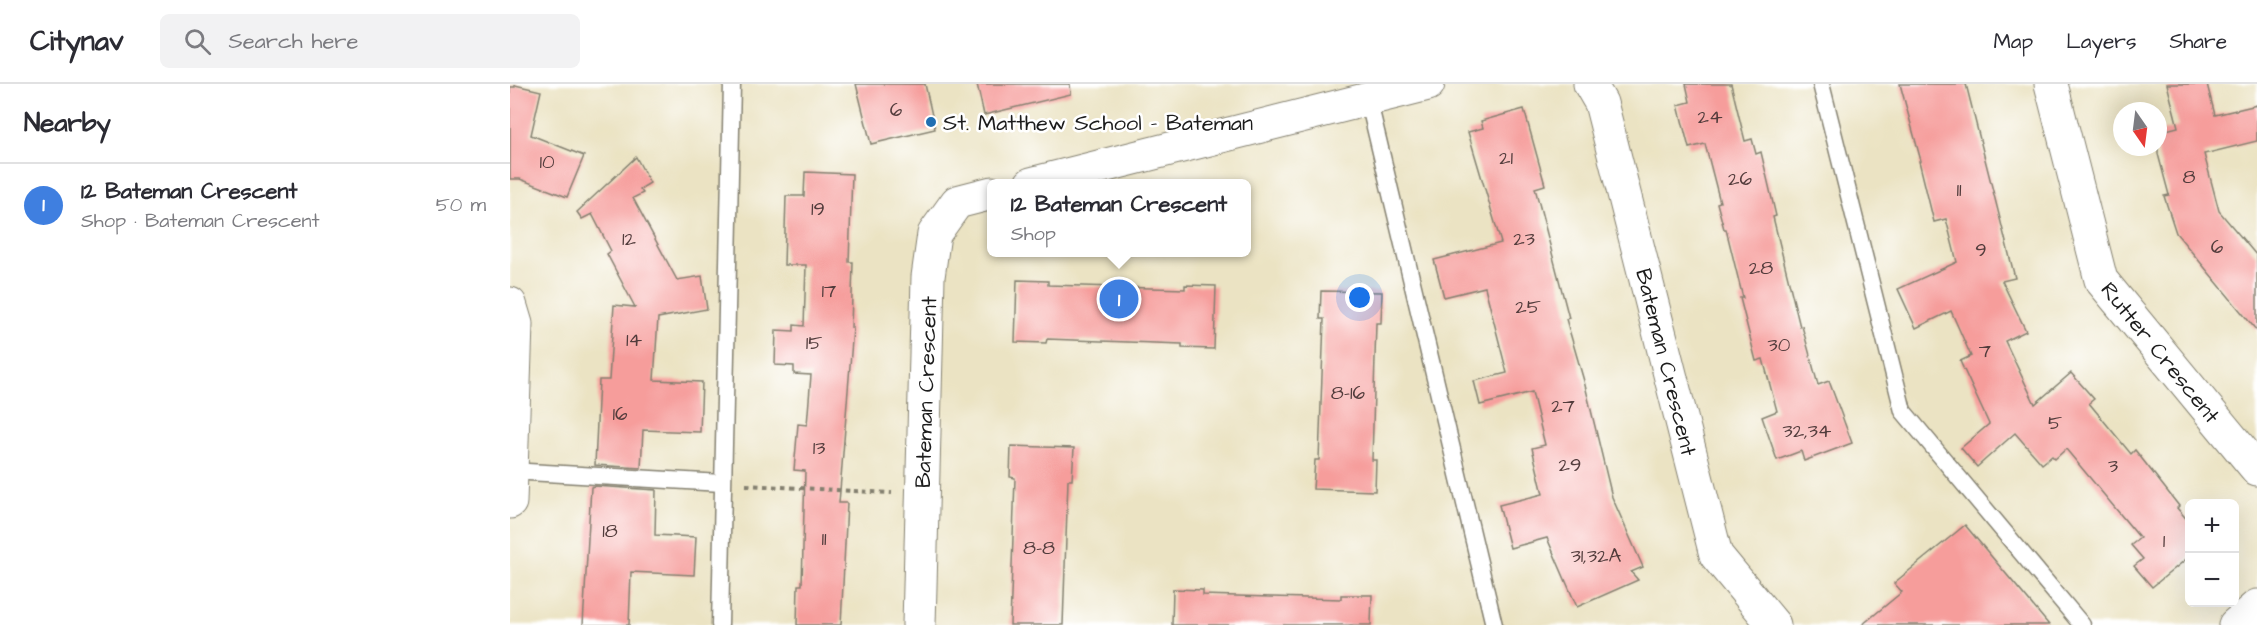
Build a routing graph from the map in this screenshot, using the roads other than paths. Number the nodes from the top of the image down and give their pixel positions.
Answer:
1 (732, 84) edge
2 (1428, 84) edge
3 (1590, 84) edge
4 (1821, 84) edge
5 (2051, 84) edge
6 (1368, 98) junction
7 (1047, 179) edge
8 (987, 194) edge
9 (510, 304) edge
10 (2257, 469) edge
11 (510, 481) edge
12 (722, 483) junction
13 (2257, 606) edge
14 (720, 625) edge
15 (919, 625) edge
16 (1494, 625) edge
17 (1774, 625) edge
18 (2082, 625) edge
19 (2235, 625) edge

1 - 12 lane
2 - 6 street
3 - 17 street, Bateman Crescent
4 - 18 lane
5 - 10 street, Rutter Crescent
6 - 7 street
6 - 16 lane
8 - 15 street, Bateman Crescent
9 - 11 street
11 - 12 lane
12 - 14 lane
13 - 19 street

